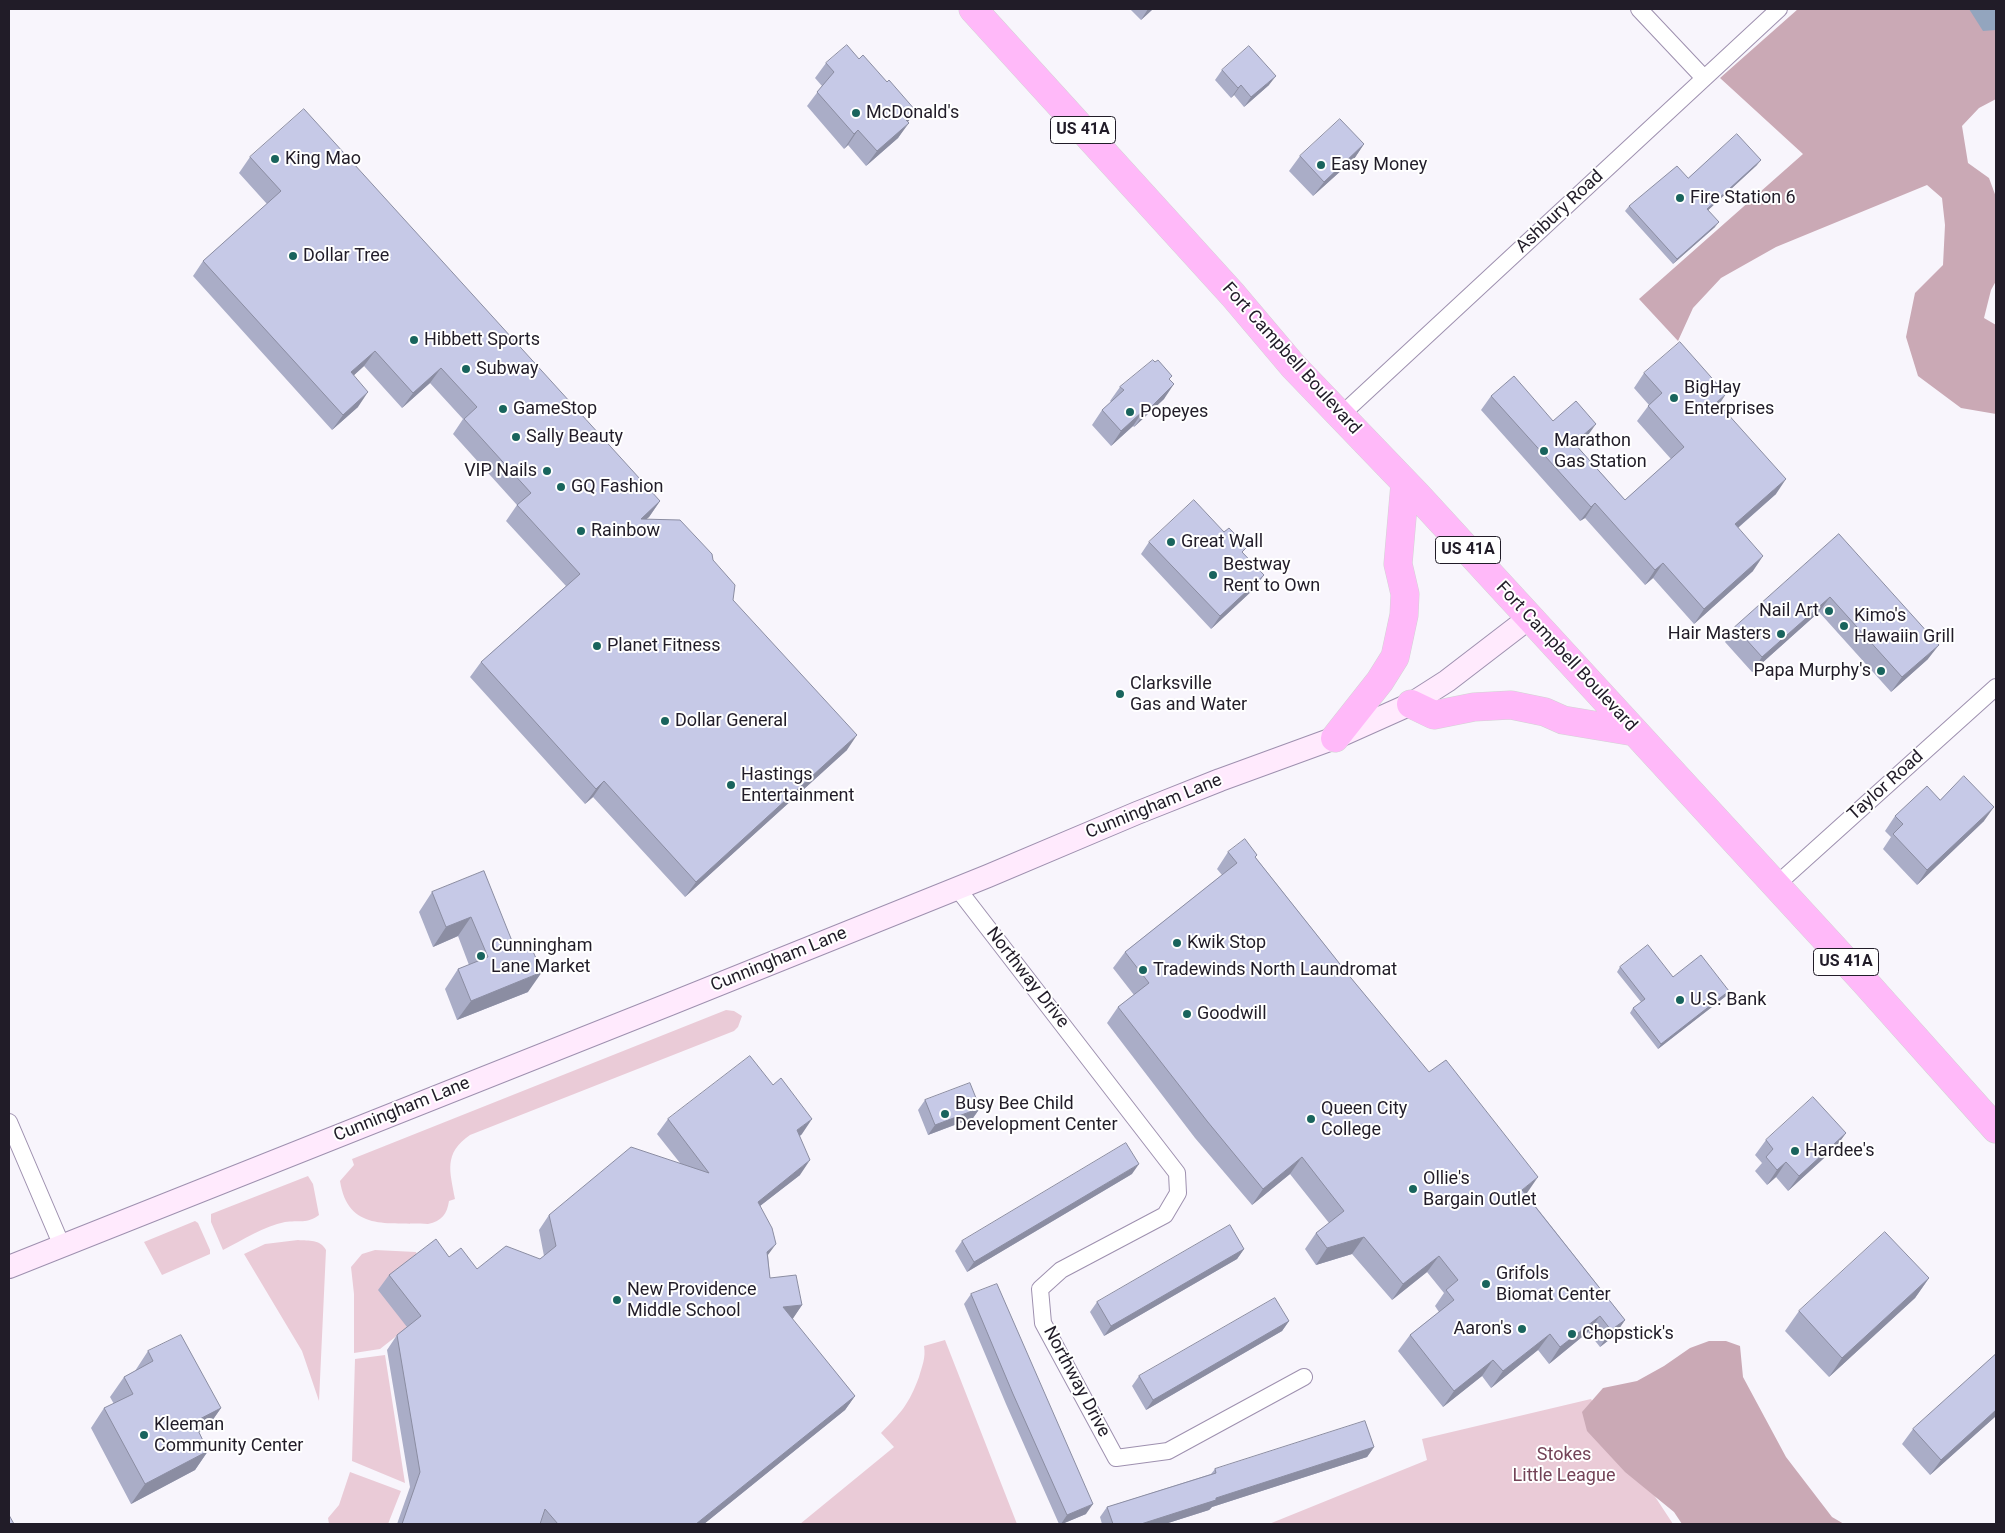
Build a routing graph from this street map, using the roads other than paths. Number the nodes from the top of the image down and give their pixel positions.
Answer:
1 (973, 9) edge
2 (1638, 9) edge
3 (1779, 9) edge
4 (1704, 78) junction
5 (1340, 416) junction
6 (1405, 483) junction
7 (1529, 618) junction
8 (1996, 687) edge
9 (1411, 704) junction
10 (1635, 732) junction
11 (1335, 738) junction
12 (1775, 886) junction
13 (958, 888) junction
14 (9, 1122) edge
15 (1996, 1129) edge
16 (62, 1246) junction
17 (9, 1267) edge
18 (1304, 1377) dead end

1 - 5 highway, Fort Campbell Boulevard / US 41A
2 - 4 street
3 - 4 street, Ashbury Road
4 - 5 street, Ashbury Road
5 - 6 highway, Fort Campbell Boulevard / US 41A
6 - 7 highway, Fort Campbell Boulevard / US 41A
6 - 11 highway
7 - 9 street, Cunningham Lane
7 - 10 highway, Fort Campbell Boulevard / US 41A
8 - 12 street, Taylor Road
9 - 10 highway
9 - 11 street, Cunningham Lane
10 - 12 highway, Fort Campbell Boulevard / US 41A
11 - 13 street, Cunningham Lane
12 - 15 highway, Fort Campbell Boulevard / US 41A
13 - 16 street, Cunningham Lane
13 - 18 street, Northway Drive
14 - 16 street
16 - 17 street, Cunningham Lane

